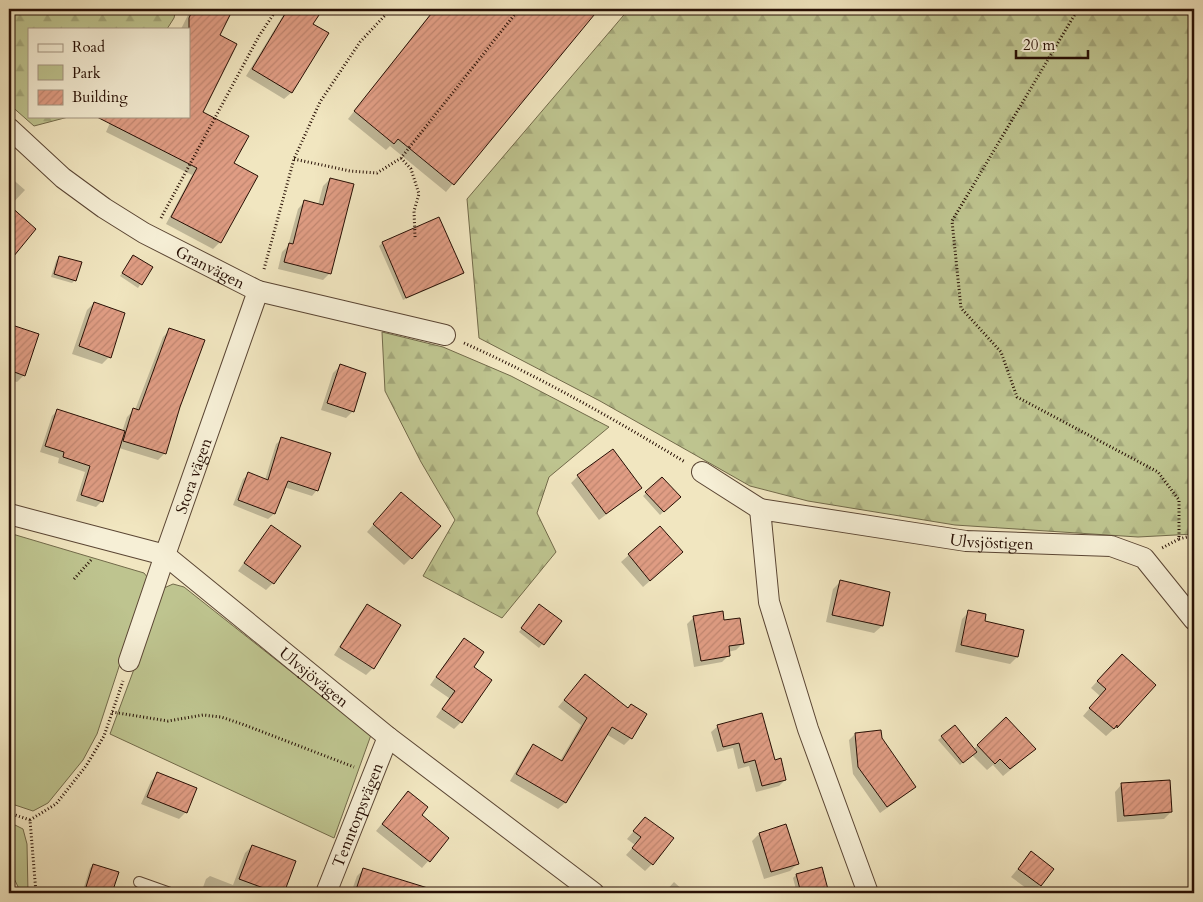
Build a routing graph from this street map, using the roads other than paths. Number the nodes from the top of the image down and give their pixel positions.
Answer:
1 (9, 128) edge
2 (258, 290) junction
3 (445, 335) road end
4 (702, 472) road end
5 (760, 509) junction
6 (9, 514) edge
7 (164, 555) junction
8 (1194, 620) edge
9 (129, 661) road end
10 (388, 737) junction
11 (139, 882) dead end
12 (170, 893) edge
13 (326, 893) edge
14 (594, 893) edge
15 (868, 893) edge

1 - 2 street, Granvägen
2 - 3 street, Granvägen
2 - 7 street, Stora vägen
4 - 5 street, Ulvsjöstigen
5 - 8 street, Ulvsjöstigen
5 - 15 street
6 - 7 street, Ulvsjövägen
7 - 9 street, Stora vägen
7 - 10 street, Ulvsjövägen
10 - 13 street, Tenntorpsvägen
10 - 14 street, Ulvsjövägen
11 - 12 lane

